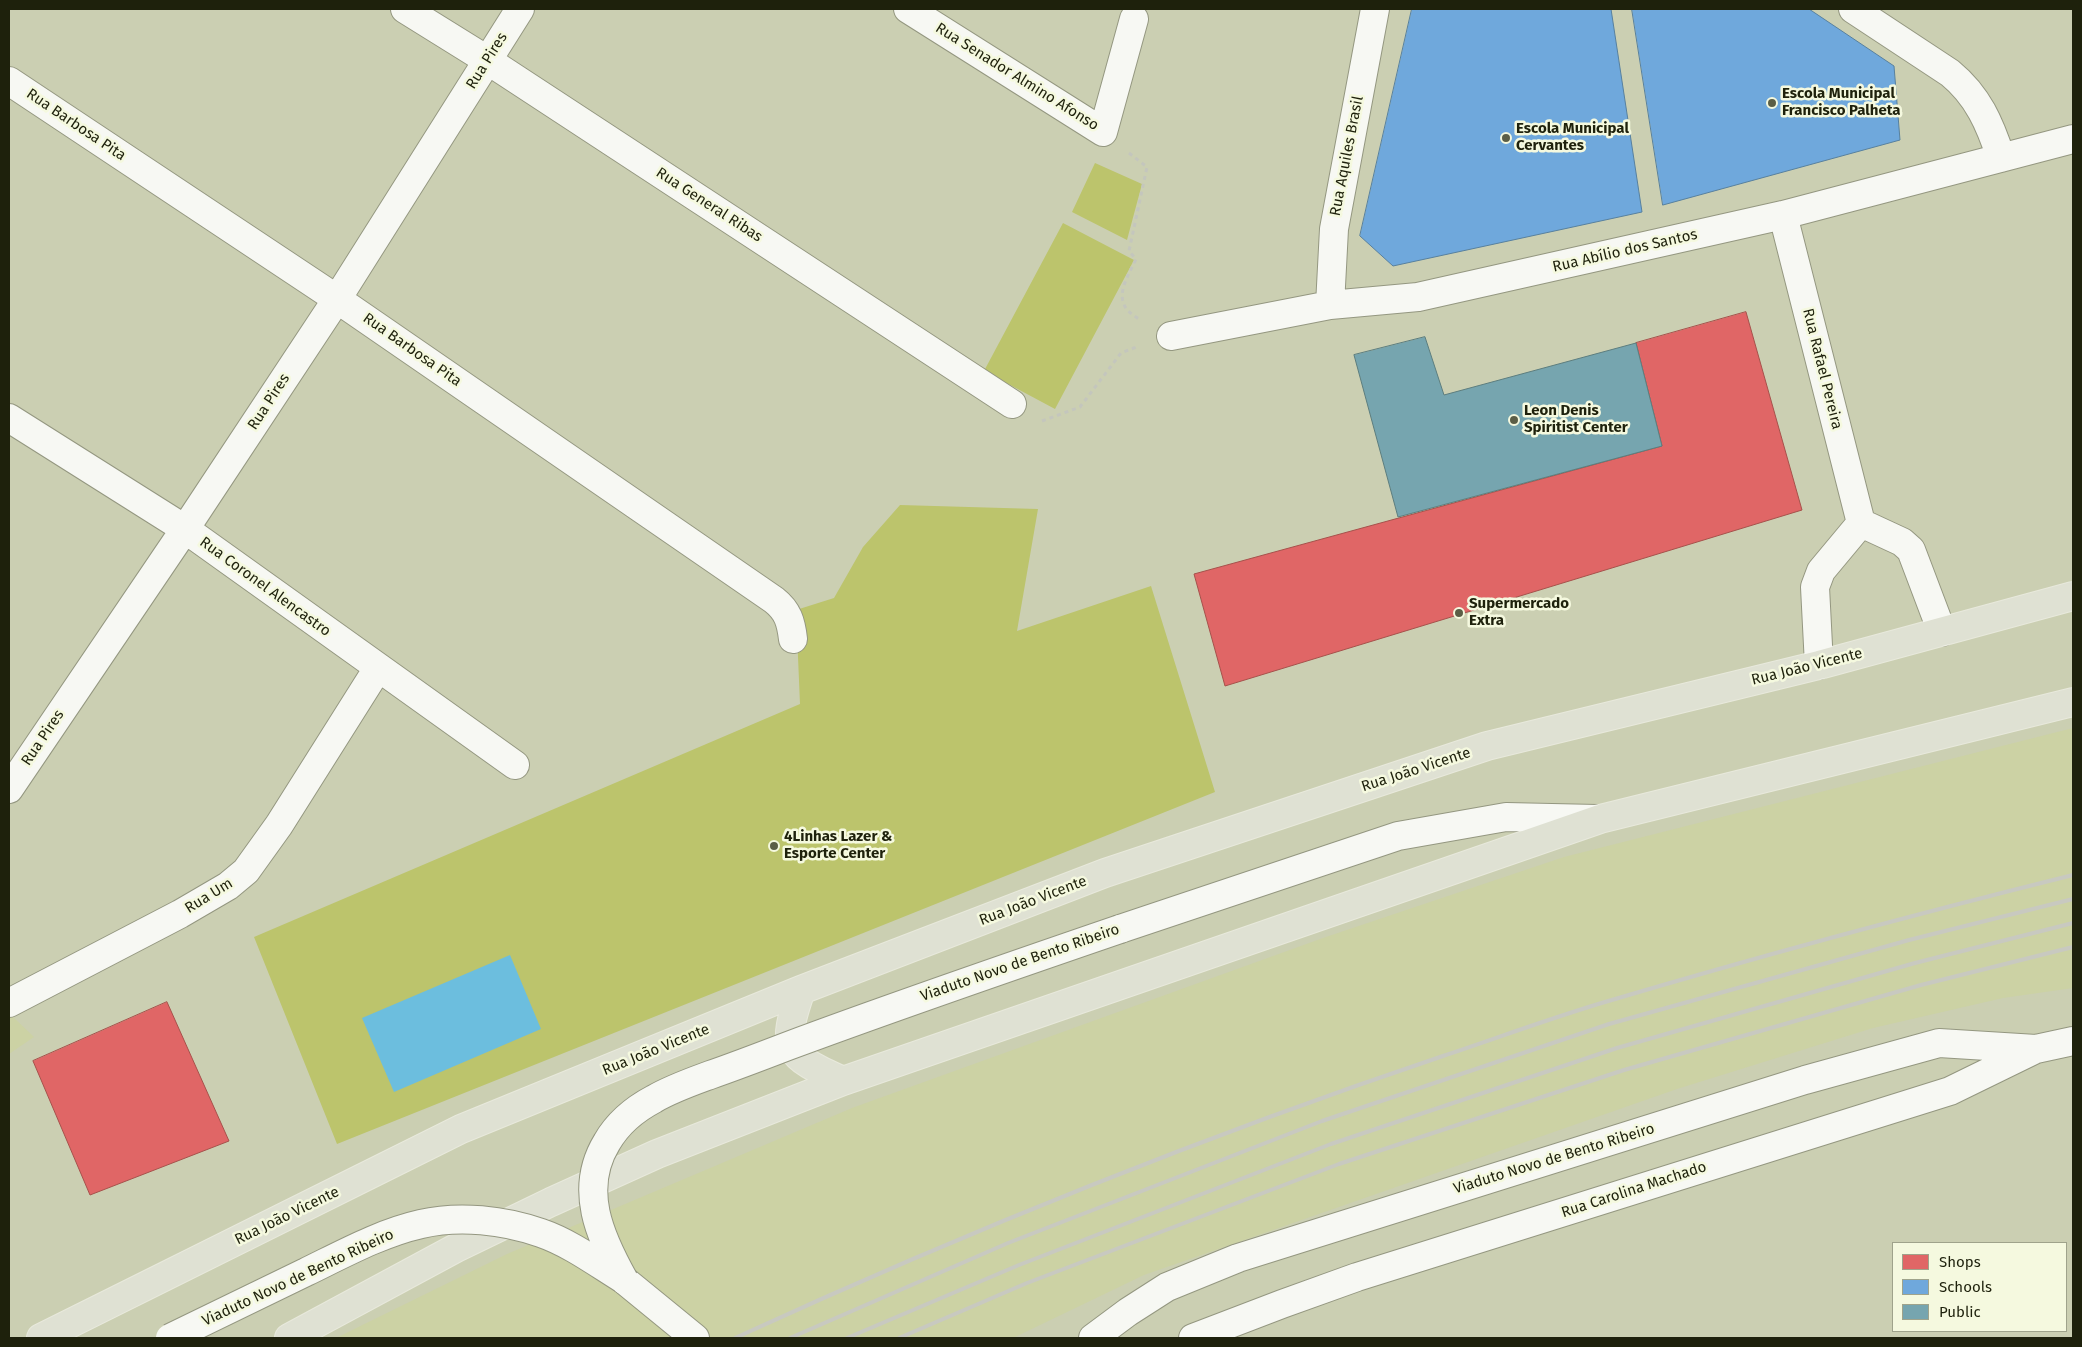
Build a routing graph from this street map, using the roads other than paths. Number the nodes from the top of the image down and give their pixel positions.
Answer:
1 (405, 9) edge
2 (520, 9) edge
3 (908, 9) edge
4 (1375, 9) edge
5 (1854, 9) edge
6 (1134, 19) dead end
7 (487, 60) junction
8 (9, 81) edge
9 (2073, 138) edge
10 (2001, 158) junction
11 (1783, 215) junction
12 (338, 299) junction
13 (1330, 305) junction
14 (1171, 336) road end
15 (1012, 404) road end
16 (9, 418) edge
17 (1861, 523) junction
18 (185, 529) junction
19 (2073, 596) edge
20 (1942, 632) junction
21 (793, 639) dead end
22 (1819, 665) junction
23 (378, 668) junction
24 (2073, 702) edge
25 (515, 765) dead end
26 (9, 789) edge
27 (1600, 819) junction
28 (800, 990) junction
29 (9, 1003) edge
30 (2073, 1041) edge
31 (2036, 1049) junction
32 (843, 1081) junction
33 (624, 1280) junction
34 (40, 1338) edge
35 (170, 1338) edge
36 (289, 1338) edge
37 (695, 1338) edge
38 (1092, 1338) edge
39 (1192, 1338) edge

1 - 7 street, Rua General Ribas
2 - 7 street, Rua Pires
3 - 6 street, Rua Senador Almino Afonso
4 - 13 street, Rua Aquiles Brasil
5 - 10 street
7 - 12 street, Rua Pires
7 - 15 street, Rua General Ribas
8 - 12 street, Rua Barbosa Pita
9 - 10 street, Rua Abílio dos Santos
10 - 11 street, Rua Abílio dos Santos
11 - 13 street, Rua Abílio dos Santos
11 - 17 street, Rua Rafael Pereira
12 - 18 street, Rua Pires
12 - 21 street, Rua Barbosa Pita
13 - 14 street, Rua Abílio dos Santos
16 - 18 street, Rua Coronel Alencastro
17 - 20 street
17 - 22 street
18 - 23 street, Rua Coronel Alencastro
18 - 26 street, Rua Pires
19 - 20 main road, Rua João Vicente
20 - 22 main road, Rua João Vicente
22 - 28 main road, Rua João Vicente
23 - 25 street, Rua Coronel Alencastro
23 - 29 street, Rua Um
24 - 27 main road
27 - 32 main road
27 - 33 street, Viaduto Novo de Bento Ribeiro, bridge
28 - 32 main road
28 - 34 main road, Rua João Vicente
30 - 31 street, Rua Carolina Machado
31 - 38 street, Viaduto Novo de Bento Ribeiro
31 - 39 street, Rua Carolina Machado
32 - 36 main road
33 - 35 street, Viaduto Novo de Bento Ribeiro, bridge
33 - 37 street, Viaduto Novo de Bento Ribeiro

